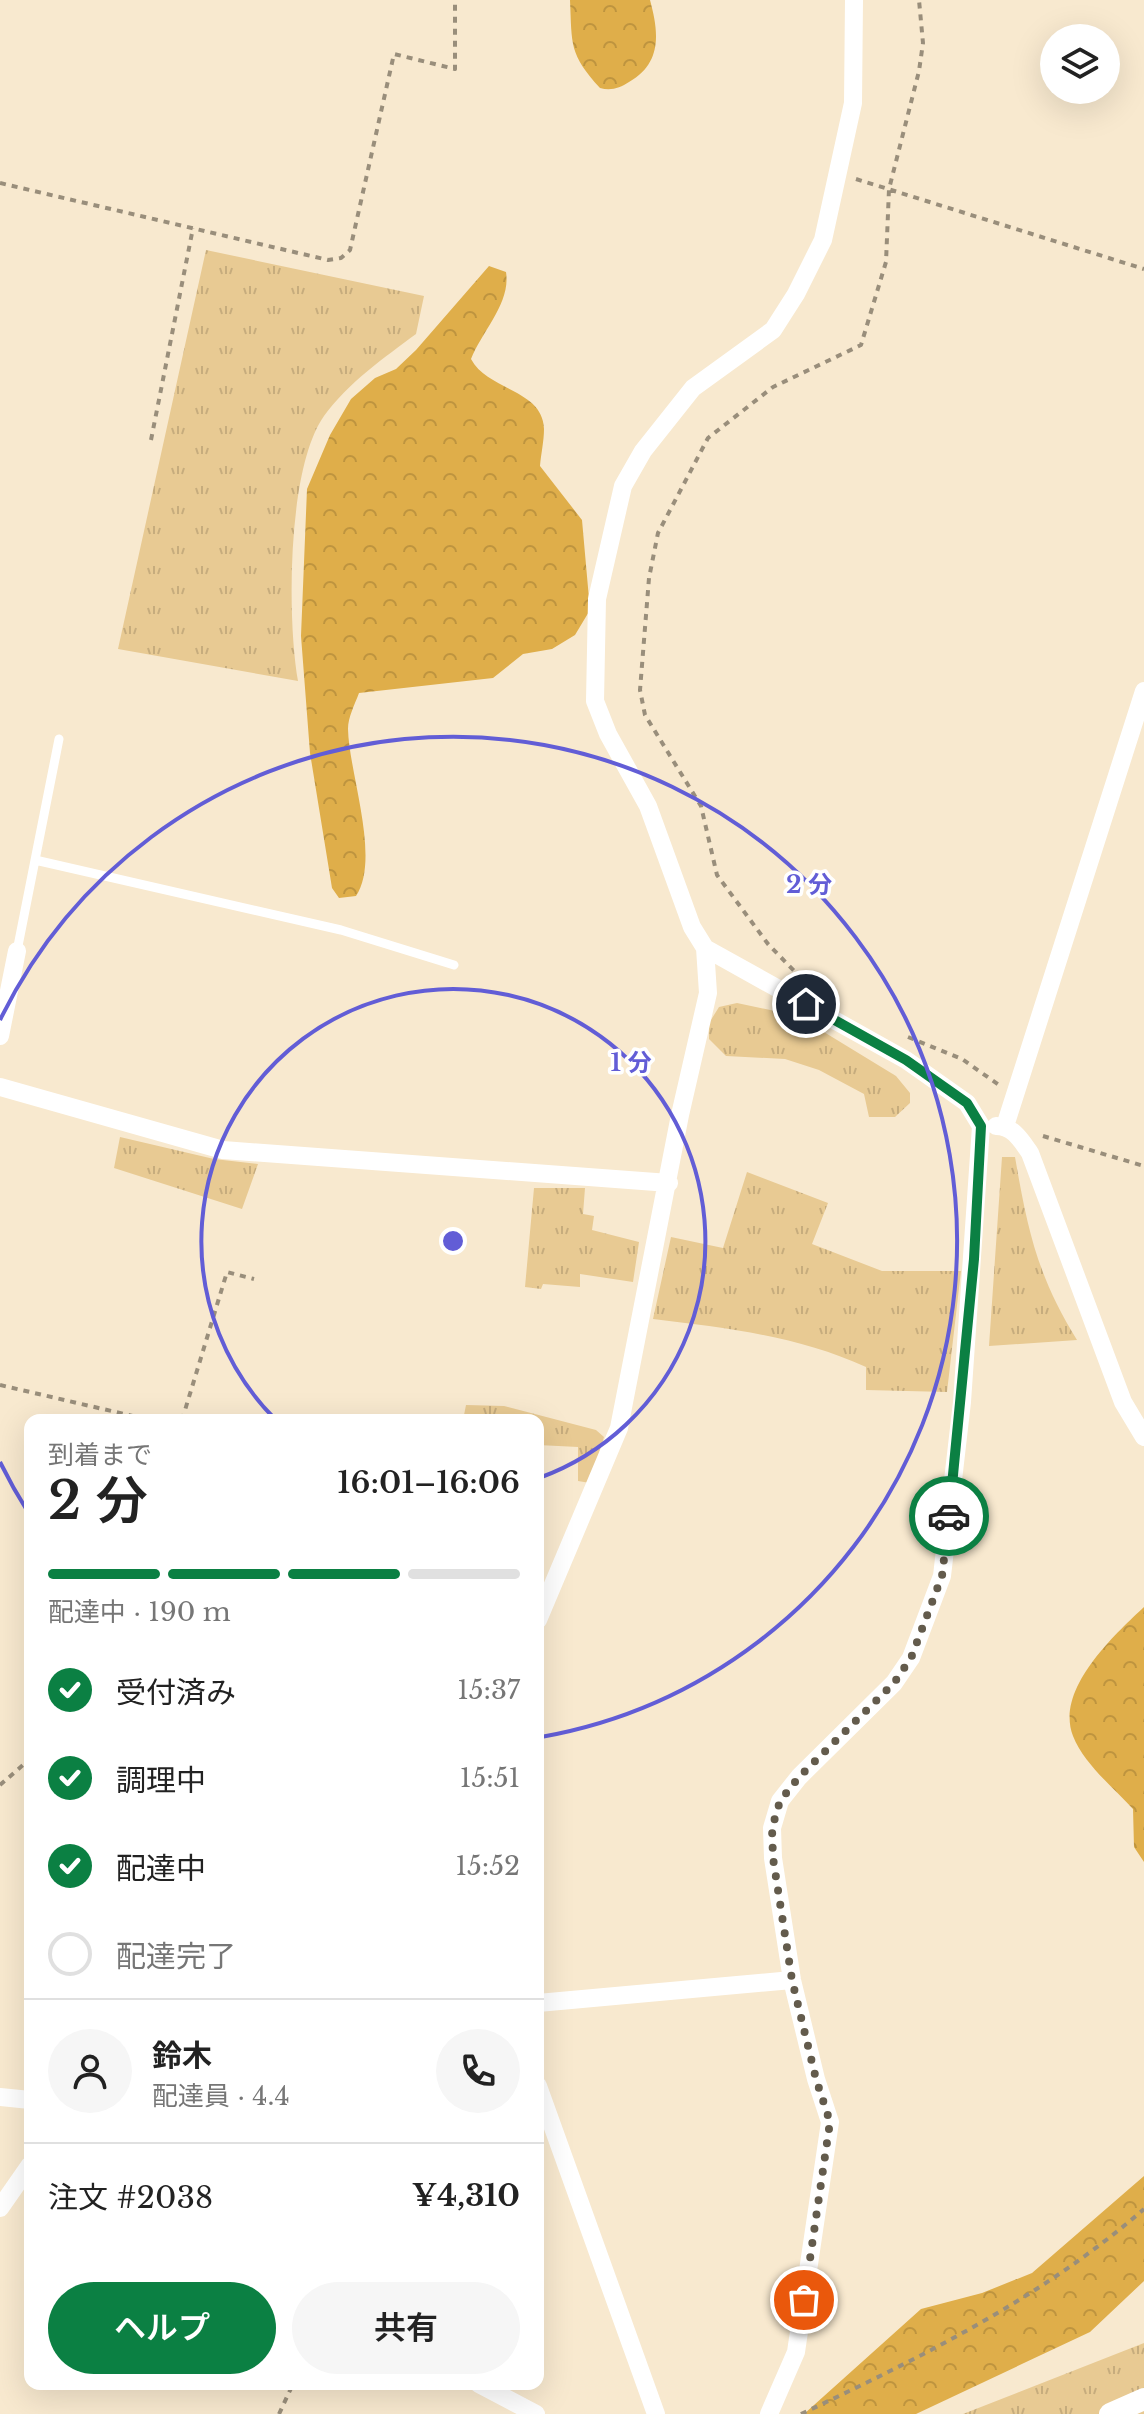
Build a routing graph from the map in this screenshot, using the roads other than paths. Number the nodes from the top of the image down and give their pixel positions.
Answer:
1 (854, 0) edge
2 (1144, 691) edge
3 (59, 739) dead end
4 (35, 860) junction
5 (705, 948) junction
6 (17, 951) joint
7 (454, 965) dead end
8 (0, 1036) edge
9 (0, 1087) edge
10 (981, 1126) junction
11 (1005, 1126) junction
12 (669, 1183) junction
13 (1144, 1437) edge
14 (544, 1606) edge
15 (792, 1980) junction
16 (544, 2002) edge
17 (0, 2097) edge
18 (24, 2099) edge
19 (544, 2103) edge
20 (24, 2174) edge
21 (0, 2208) edge
22 (490, 2390) edge
23 (1144, 2399) edge
24 (536, 2414) edge
25 (656, 2414) edge
26 (769, 2414) edge
27 (1110, 2414) edge

1 - 5 street
2 - 11 street
3 - 4 lane
4 - 6 lane
4 - 7 lane
5 - 10 street
5 - 12 street
6 - 8 street
9 - 12 street
10 - 11 street
10 - 15 street
11 - 13 street
12 - 14 street
15 - 16 street
15 - 26 street
17 - 18 street
19 - 25 street
20 - 21 street
22 - 24 street
23 - 27 street

